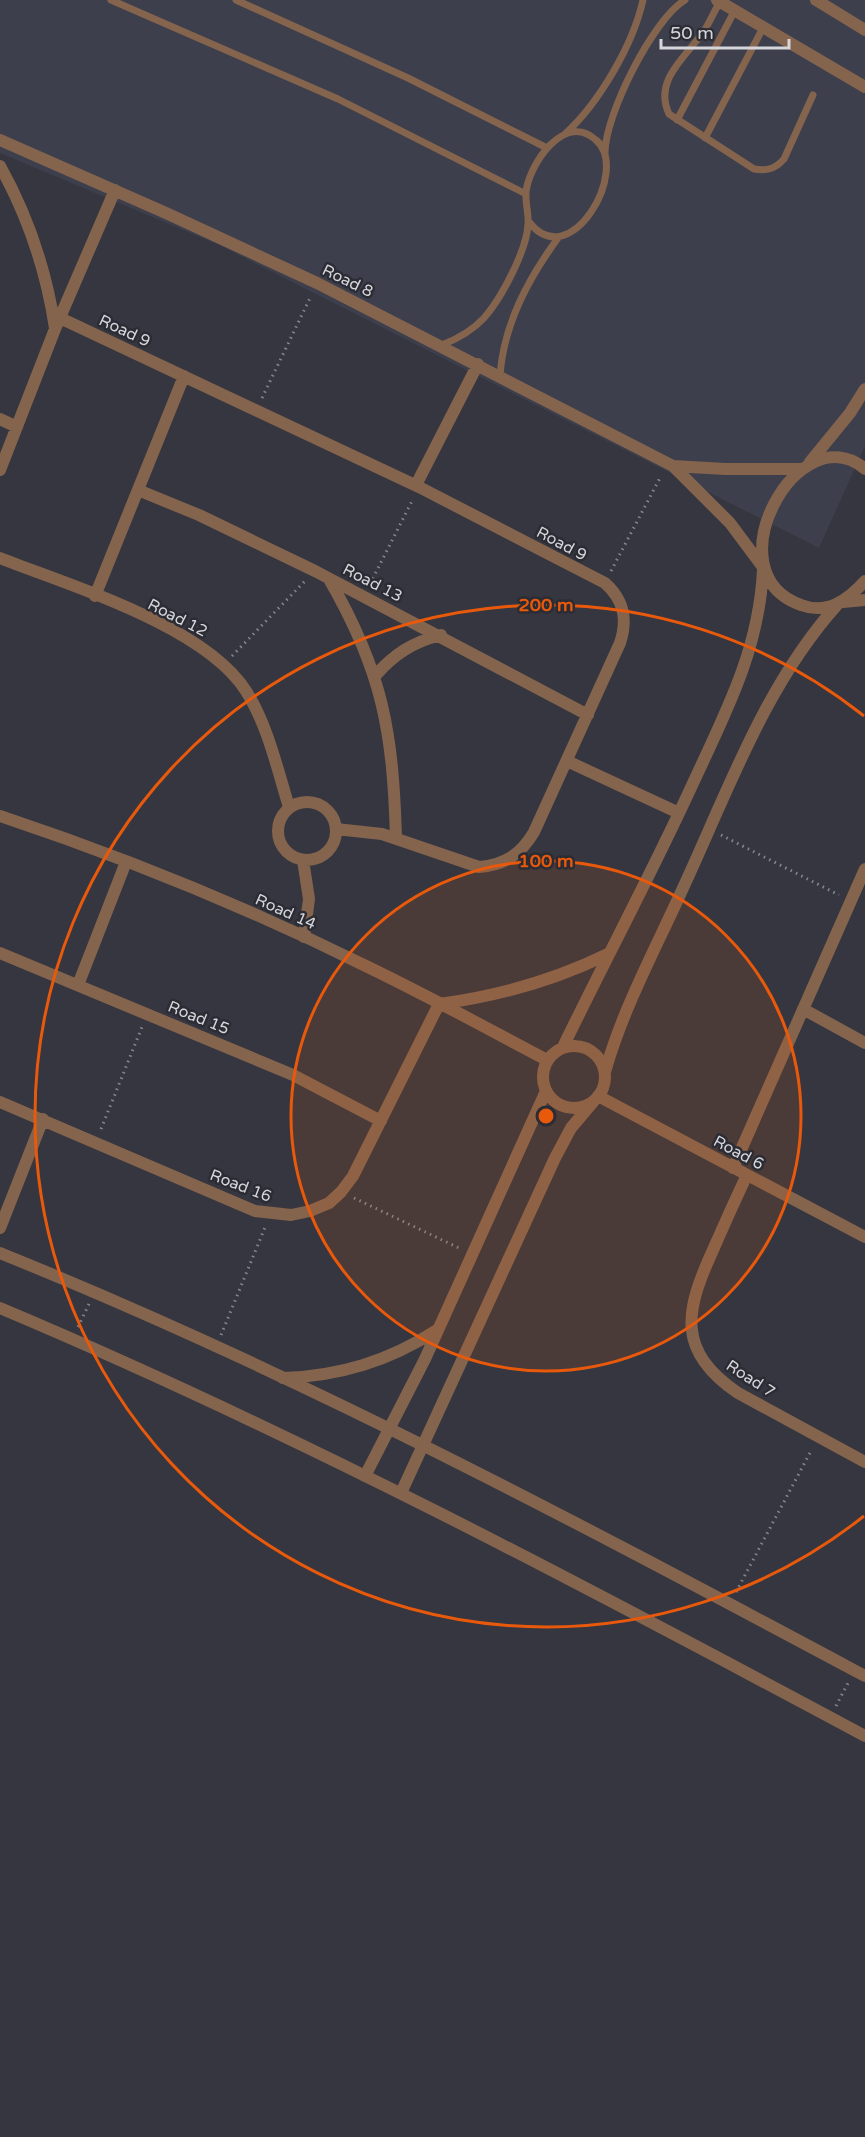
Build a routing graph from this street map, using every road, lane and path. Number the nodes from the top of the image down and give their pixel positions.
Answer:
1 (111, 0) edge
2 (236, 0) edge
3 (643, 0) edge
4 (685, 0) edge
5 (816, 0) edge
6 (718, 1) edge
7 (735, 10) junction
8 (764, 26) junction
9 (865, 30) edge
10 (865, 87) edge
11 (813, 95) dead end
12 (677, 120) junction
13 (564, 135) junction
14 (705, 138) junction
15 (0, 141) edge
16 (547, 148) junction
17 (605, 155) junction
18 (0, 166) edge
19 (115, 190) junction
20 (526, 195) junction
21 (529, 222) junction
22 (558, 238) junction
23 (317, 283) junction
24 (58, 324) junction
25 (442, 345) junction
26 (478, 364) junction
27 (501, 375) junction
28 (184, 376) junction
29 (865, 389) edge
30 (256, 410) junction
31 (0, 419) edge
32 (17, 427) junction
33 (671, 464) junction
34 (805, 467) junction
35 (865, 469) edge
36 (0, 470) edge
37 (418, 486) junction
38 (138, 490) junction
39 (0, 558) edge
40 (763, 568) junction
41 (315, 571) junction
42 (329, 579) junction
43 (865, 581) edge
44 (605, 583) junction
45 (95, 596) junction
46 (364, 596) junction
47 (865, 600) edge
48 (839, 603) junction
49 (441, 635) junction
50 (225, 664) junction
51 (375, 676) junction
52 (588, 714) junction
53 (567, 761) junction
54 (289, 807) junction
55 (679, 813) junction
56 (0, 816) edge
57 (336, 829) junction
58 (710, 830) junction
59 (396, 838) junction
60 (303, 860) junction
61 (126, 862) junction
62 (865, 869) edge
63 (851, 901) junction
64 (304, 937) junction
65 (0, 953) edge
66 (608, 954) junction
67 (78, 985) junction
68 (439, 1004) junction
69 (803, 1010) junction
70 (147, 1014) junction
71 (865, 1043) edge
72 (563, 1047) junction
73 (547, 1060) junction
74 (605, 1072) junction
75 (546, 1091) junction
76 (596, 1099) junction
77 (0, 1102) edge
78 (43, 1119) junction
79 (381, 1121) junction
80 (96, 1142) junction
81 (734, 1168) junction
82 (747, 1175) junction
83 (341, 1192) junction
84 (270, 1215) junction
85 (0, 1228) edge
86 (865, 1237) edge
87 (0, 1252) edge
88 (473, 1255) junction
89 (95, 1291) junction
90 (0, 1308) edge
91 (438, 1330) junction
92 (73, 1339) junction
93 (217, 1346) junction
94 (283, 1378) junction
95 (389, 1430) junction
96 (819, 1437) junction
97 (424, 1446) junction
98 (865, 1461) edge
99 (365, 1476) junction
100 (401, 1493) junction
101 (730, 1604) junction
102 (860, 1674) edge
103 (830, 1717) junction
104 (865, 1736) edge

1 - 20 lane
2 - 16 lane
3 - 13 lane
4 - 17 lane
5 - 9 street
6 - 7 street
6 - 12 lane
7 - 8 street
7 - 12 lane
8 - 10 street
8 - 14 lane
11 - 14 lane
12 - 14 lane
13 - 16 lane
13 - 17 lane
15 - 19 street, Road 8
16 - 20 lane
17 - 22 lane
18 - 24 street
19 - 23 street, Road 8
19 - 24 street
20 - 21 lane
21 - 22 lane
21 - 25 lane
22 - 27 lane
23 - 25 street, Road 8
23 - 30 path
24 - 28 street, Road 9
24 - 32 street
25 - 26 street, Road 8
26 - 27 street, Road 8
26 - 37 street
27 - 33 street, Road 8
28 - 30 street, Road 9
28 - 38 street
29 - 34 street
30 - 37 street, Road 9
31 - 32 street
32 - 36 street
33 - 34 street, Road 8
33 - 40 street, Road 8
33 - 44 path
34 - 35 street, Road 8
34 - 40 street
37 - 44 street, Road 9
37 - 46 path
38 - 41 street, Road 13
38 - 45 street
39 - 45 street, Road 12
40 - 48 street, Road 8
40 - 55 street
41 - 42 street, Road 13
41 - 50 path
42 - 46 street, Road 13
42 - 51 street
43 - 48 street
44 - 52 street, Road 9
45 - 50 street, Road 12
46 - 49 street, Road 13
47 - 48 street, Road 8
48 - 58 street
49 - 51 street
49 - 52 street, Road 13
50 - 54 street, Road 12
51 - 59 street
52 - 53 street, Road 9
53 - 55 street
53 - 59 street, Road 9
54 - 57 street
54 - 60 street
55 - 66 street
56 - 61 street, Road 14
57 - 59 street, Road 9
57 - 60 street
58 - 63 path
58 - 74 street
60 - 64 street
61 - 64 street, Road 14
61 - 67 street
62 - 63 street
63 - 69 street
64 - 68 street, Road 14
65 - 67 street, Road 15
66 - 68 street
66 - 72 street
67 - 70 street, Road 15
68 - 73 street, Road 14
68 - 79 street, Road 16
69 - 71 street
69 - 81 street
70 - 79 street, Road 15
70 - 80 path
72 - 73 street
72 - 74 street
73 - 75 street
74 - 76 street
75 - 76 street
75 - 88 street
76 - 81 street, Road 6
76 - 97 street
77 - 78 street, Road 16
78 - 80 street, Road 16
78 - 85 street
79 - 83 street, Road 16
80 - 84 street, Road 16
81 - 82 street, Road 6
82 - 86 street, Road 6
82 - 96 street, Road 7
83 - 84 street, Road 16
83 - 88 path
84 - 93 path
87 - 89 street
88 - 91 street
89 - 92 path
89 - 93 street
90 - 92 street
91 - 94 street
91 - 95 street
92 - 99 street
93 - 94 street
94 - 95 street
95 - 97 street
95 - 99 street
96 - 98 street, Road 7
96 - 101 path
97 - 100 street
97 - 101 street
99 - 100 street
100 - 103 street
101 - 102 street
102 - 103 path
103 - 104 street

